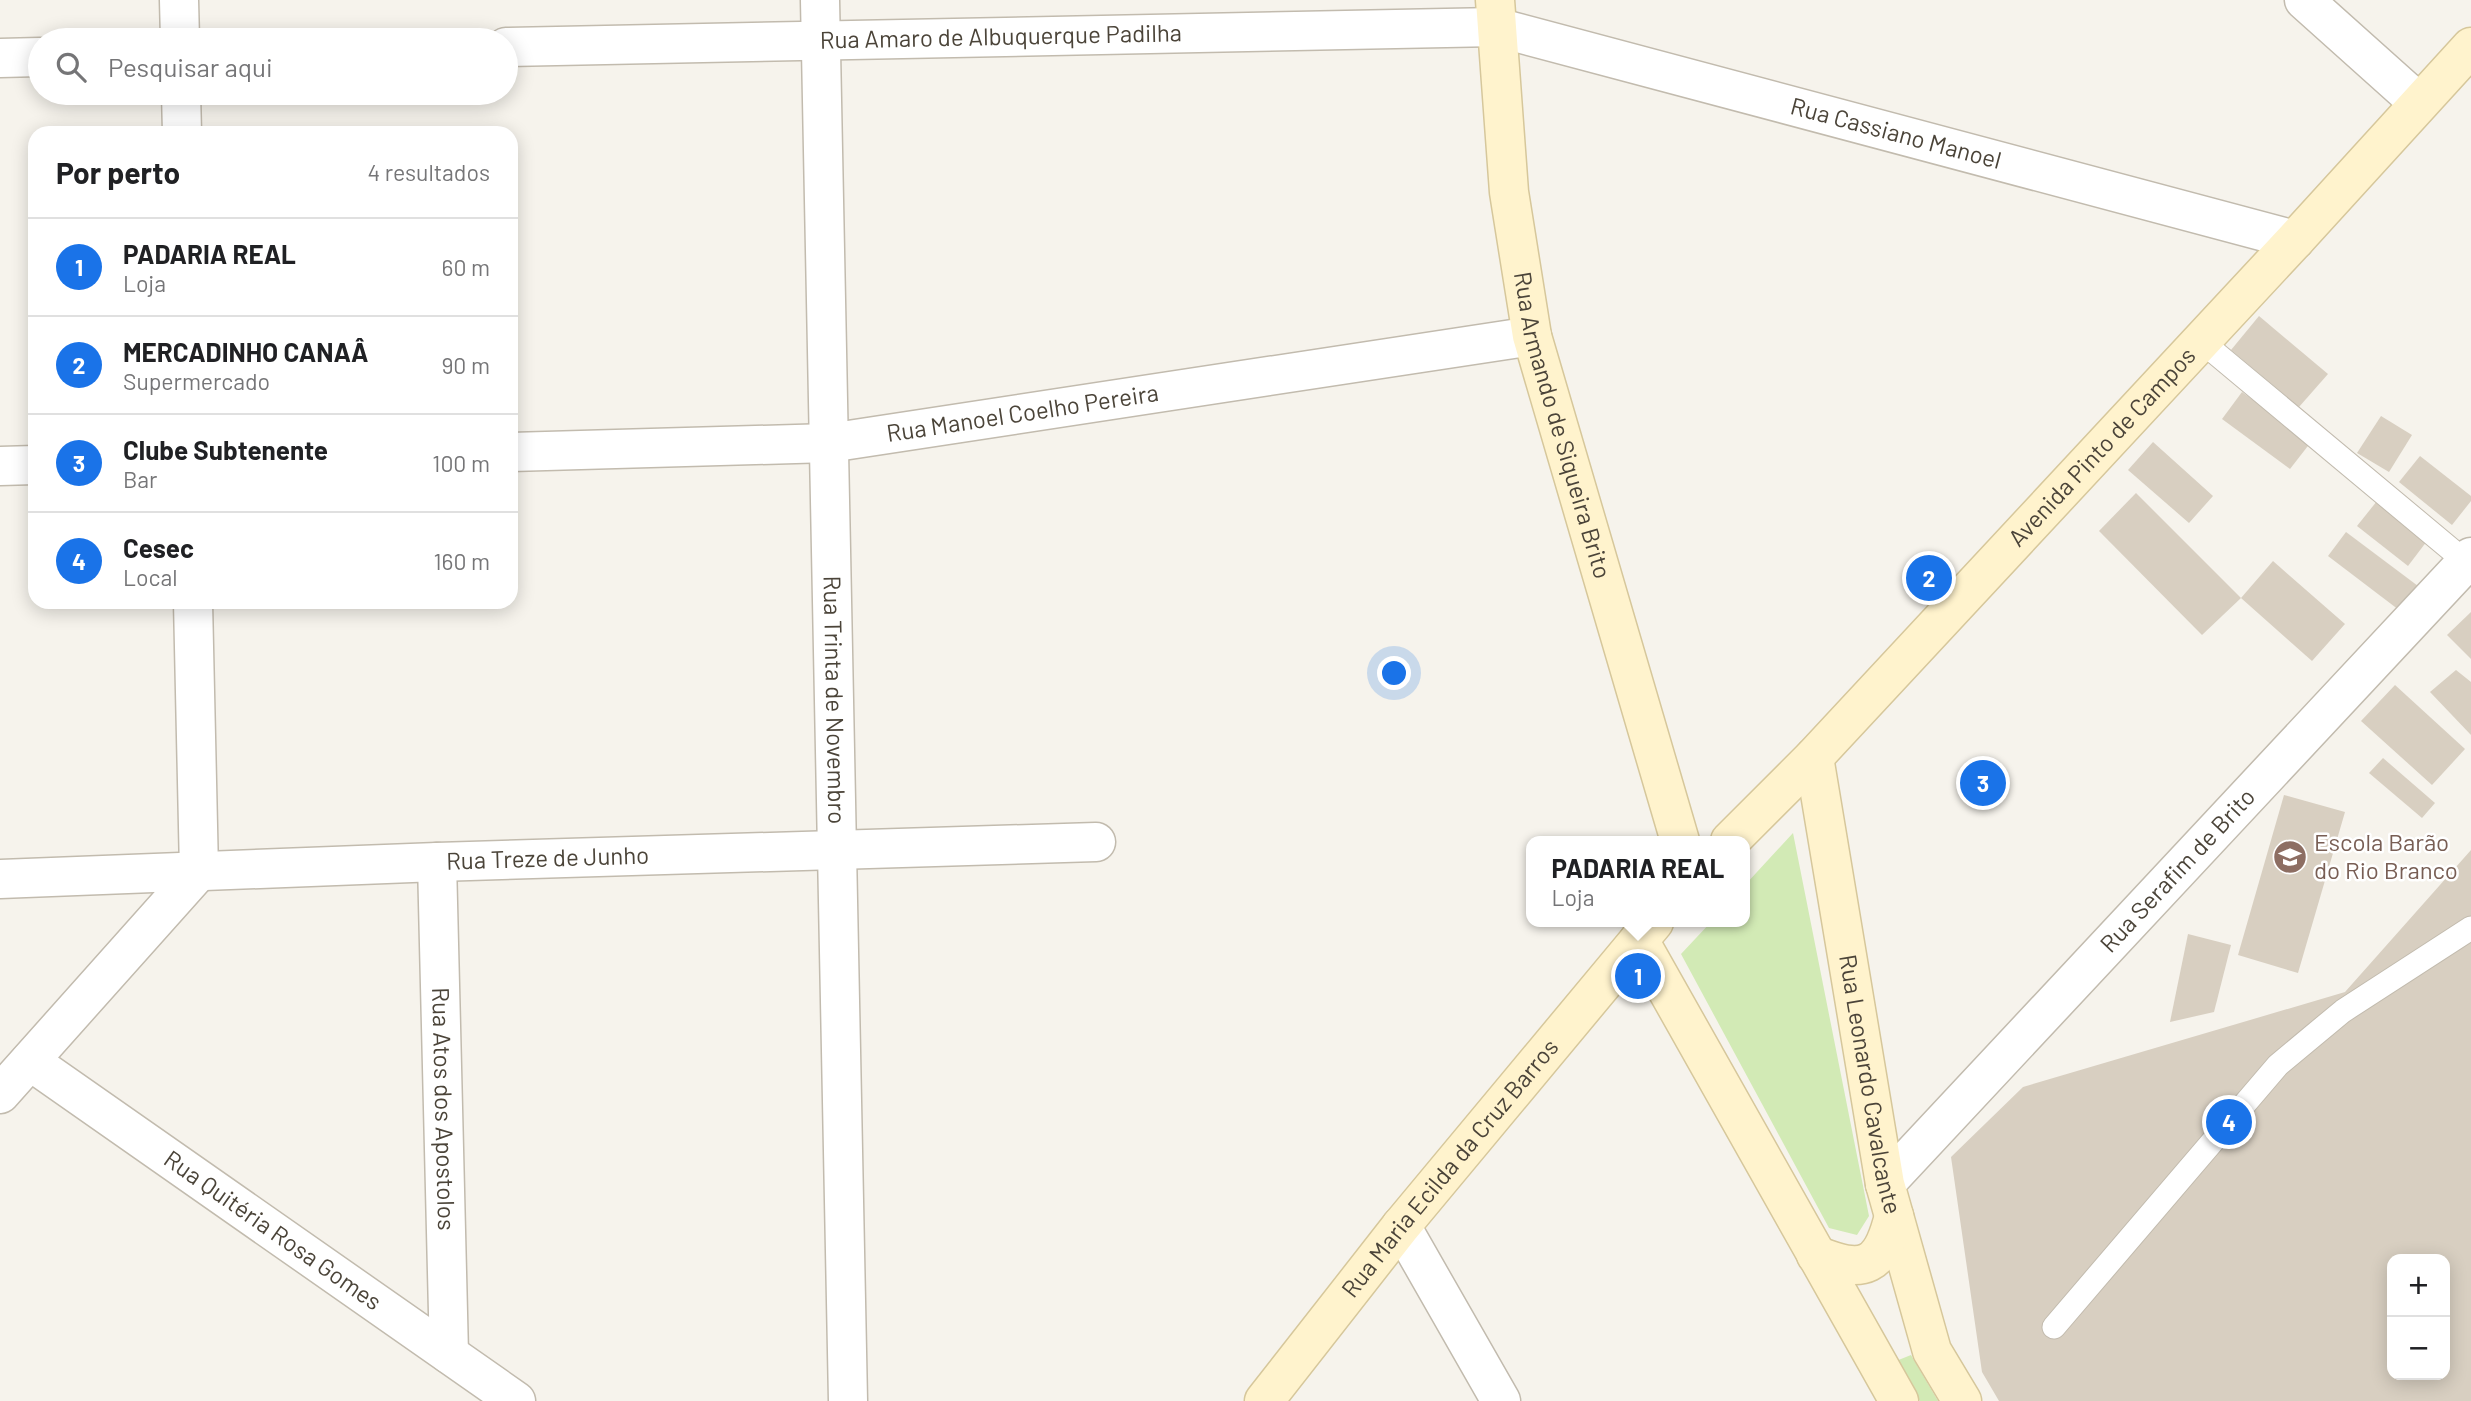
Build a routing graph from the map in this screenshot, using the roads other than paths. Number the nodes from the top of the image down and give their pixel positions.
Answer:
1 (179, 0) edge
2 (820, 0) edge
3 (2304, 0) edge
4 (1495, 13) edge
5 (180, 28) edge
6 (821, 40) junction
7 (518, 47) edge
8 (2471, 47) edge
9 (28, 57) edge
10 (0, 58) edge
11 (2420, 103) junction
12 (181, 105) edge
13 (182, 126) edge
14 (2295, 240) junction
15 (1532, 336) junction
16 (2201, 341) junction
17 (829, 443) junction
18 (518, 452) edge
19 (28, 465) edge
20 (0, 466) edge
21 (2469, 559) edge
22 (193, 609) edge
23 (1814, 757) junction
24 (1679, 836) edge
25 (1735, 836) edge
26 (1096, 842) dead end
27 (837, 849) junction
28 (437, 862) junction
29 (199, 871) junction
30 (0, 879) edge
31 (2471, 928) edge
32 (1647, 931) edge
33 (30, 1060) junction
34 (0, 1094) edge
35 (1889, 1200) junction
36 (1401, 1226) junction
37 (1816, 1255) junction
38 (2054, 1327) dead end
39 (1933, 1351) junction
40 (449, 1354) junction
41 (1892, 1389) edge
42 (516, 1401) edge
43 (848, 1401) edge
44 (1264, 1401) edge
45 (1501, 1401) edge
46 (1962, 1401) edge

1 - 5 street
2 - 6 street, Rua Trinta de Novembro
3 - 11 street
4 - 6 street, Rua Amaro de Albuquerque Padilha
4 - 14 street, Rua Cassiano Manoel
4 - 15 street, Rua Armando de Siqueira Brito
6 - 7 street, Rua Amaro de Albuquerque Padilha
6 - 17 street, Rua Trinta de Novembro
8 - 11 street, Avenida Pinto de Campos
9 - 10 street
11 - 14 street, Avenida Pinto de Campos
12 - 13 street
14 - 16 street, Avenida Pinto de Campos
15 - 17 street, Rua Manoel Coelho Pereira
15 - 24 street, Rua Armando de Siqueira Brito
16 - 21 lane
16 - 23 street, Avenida Pinto de Campos
17 - 18 street, Rua Manoel Coelho Pereira
17 - 27 street, Rua Trinta de Novembro
19 - 20 street
21 - 35 street, Rua Serafim de Brito
22 - 29 street
23 - 25 street, Avenida Pinto de Campos
23 - 35 street, Rua Leonardo Cavalcante
26 - 27 street, Rua Treze de Junho
27 - 28 street, Rua Treze de Junho
27 - 43 street, Rua Trinta de Novembro
28 - 29 street, Rua Treze de Junho
28 - 40 street, Rua Atos dos Apostolos
29 - 30 street, Rua Treze de Junho
29 - 33 street
31 - 38 lane
32 - 36 street, Rua Maria Ecilda da Cruz Barros
32 - 37 street
33 - 34 street
33 - 40 street, Rua Quitéria Rosa Gomes
35 - 37 street
35 - 39 street, Rua Leonardo Cavalcante
36 - 44 street, Rua Maria Ecilda da Cruz Barros
36 - 45 street
37 - 41 street
39 - 41 street
39 - 46 street, Rua Leonardo Cavalcante
40 - 42 street, Rua Quitéria Rosa Gomes

